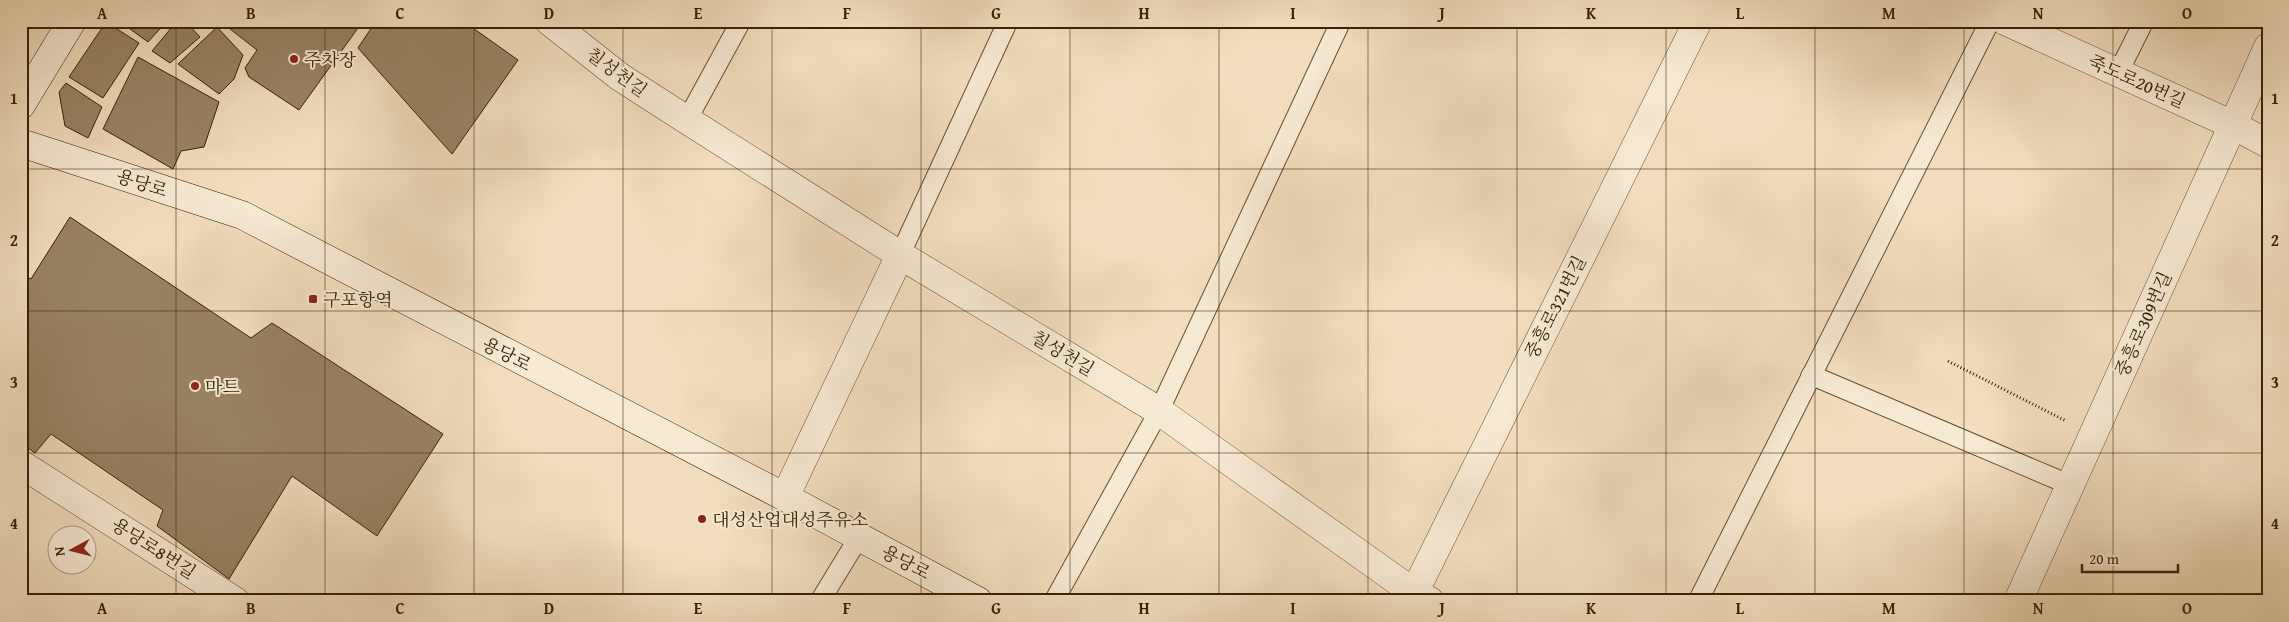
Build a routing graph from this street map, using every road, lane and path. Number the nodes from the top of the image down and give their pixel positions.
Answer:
1 (72, 21) edge
2 (549, 21) edge
3 (740, 21) edge
4 (1008, 21) edge
5 (1341, 21) edge
6 (1698, 21) edge
7 (1990, 21) edge
8 (2005, 21) edge
9 (2144, 21) edge
10 (2268, 46) edge
11 (2118, 73) junction
12 (21, 105) edge
13 (686, 120) junction
14 (2233, 125) junction
15 (21, 143) edge
16 (2268, 144) edge
17 (900, 255) junction
18 (1948, 361) dead end
19 (1812, 375) junction
20 (1160, 411) junction
21 (2093, 435) junction
22 (21, 464) edge
23 (2070, 485) junction
24 (785, 497) junction
25 (860, 537) junction
26 (1418, 598) edge
27 (235, 601) edge
28 (820, 601) edge
29 (978, 601) edge
30 (1054, 601) edge
31 (1698, 601) edge
32 (2018, 601) edge

1 - 12 street
2 - 13 street, 칠성천길
3 - 13 lane
4 - 17 lane
5 - 20 lane
6 - 26 street, 중흥로321번길
7 - 19 lane
8 - 11 street, 죽도로20번길
9 - 11 lane
10 - 14 street, 중흥로309번길
11 - 14 street, 죽도로20번길
13 - 17 street, 칠성천길
14 - 16 street, 죽도로20번길
14 - 21 street, 중흥로309번길
15 - 24 street, 용당로
17 - 20 street, 칠성천길
17 - 24 street
18 - 21 path
19 - 23 lane
19 - 31 lane
20 - 26 street, 칠성천길
20 - 30 lane
21 - 23 street, 중흥로309번길
22 - 27 street, 용당로8번길
23 - 32 street, 중흥로309번길
24 - 25 street, 용당로
25 - 28 lane
25 - 29 street, 용당로

